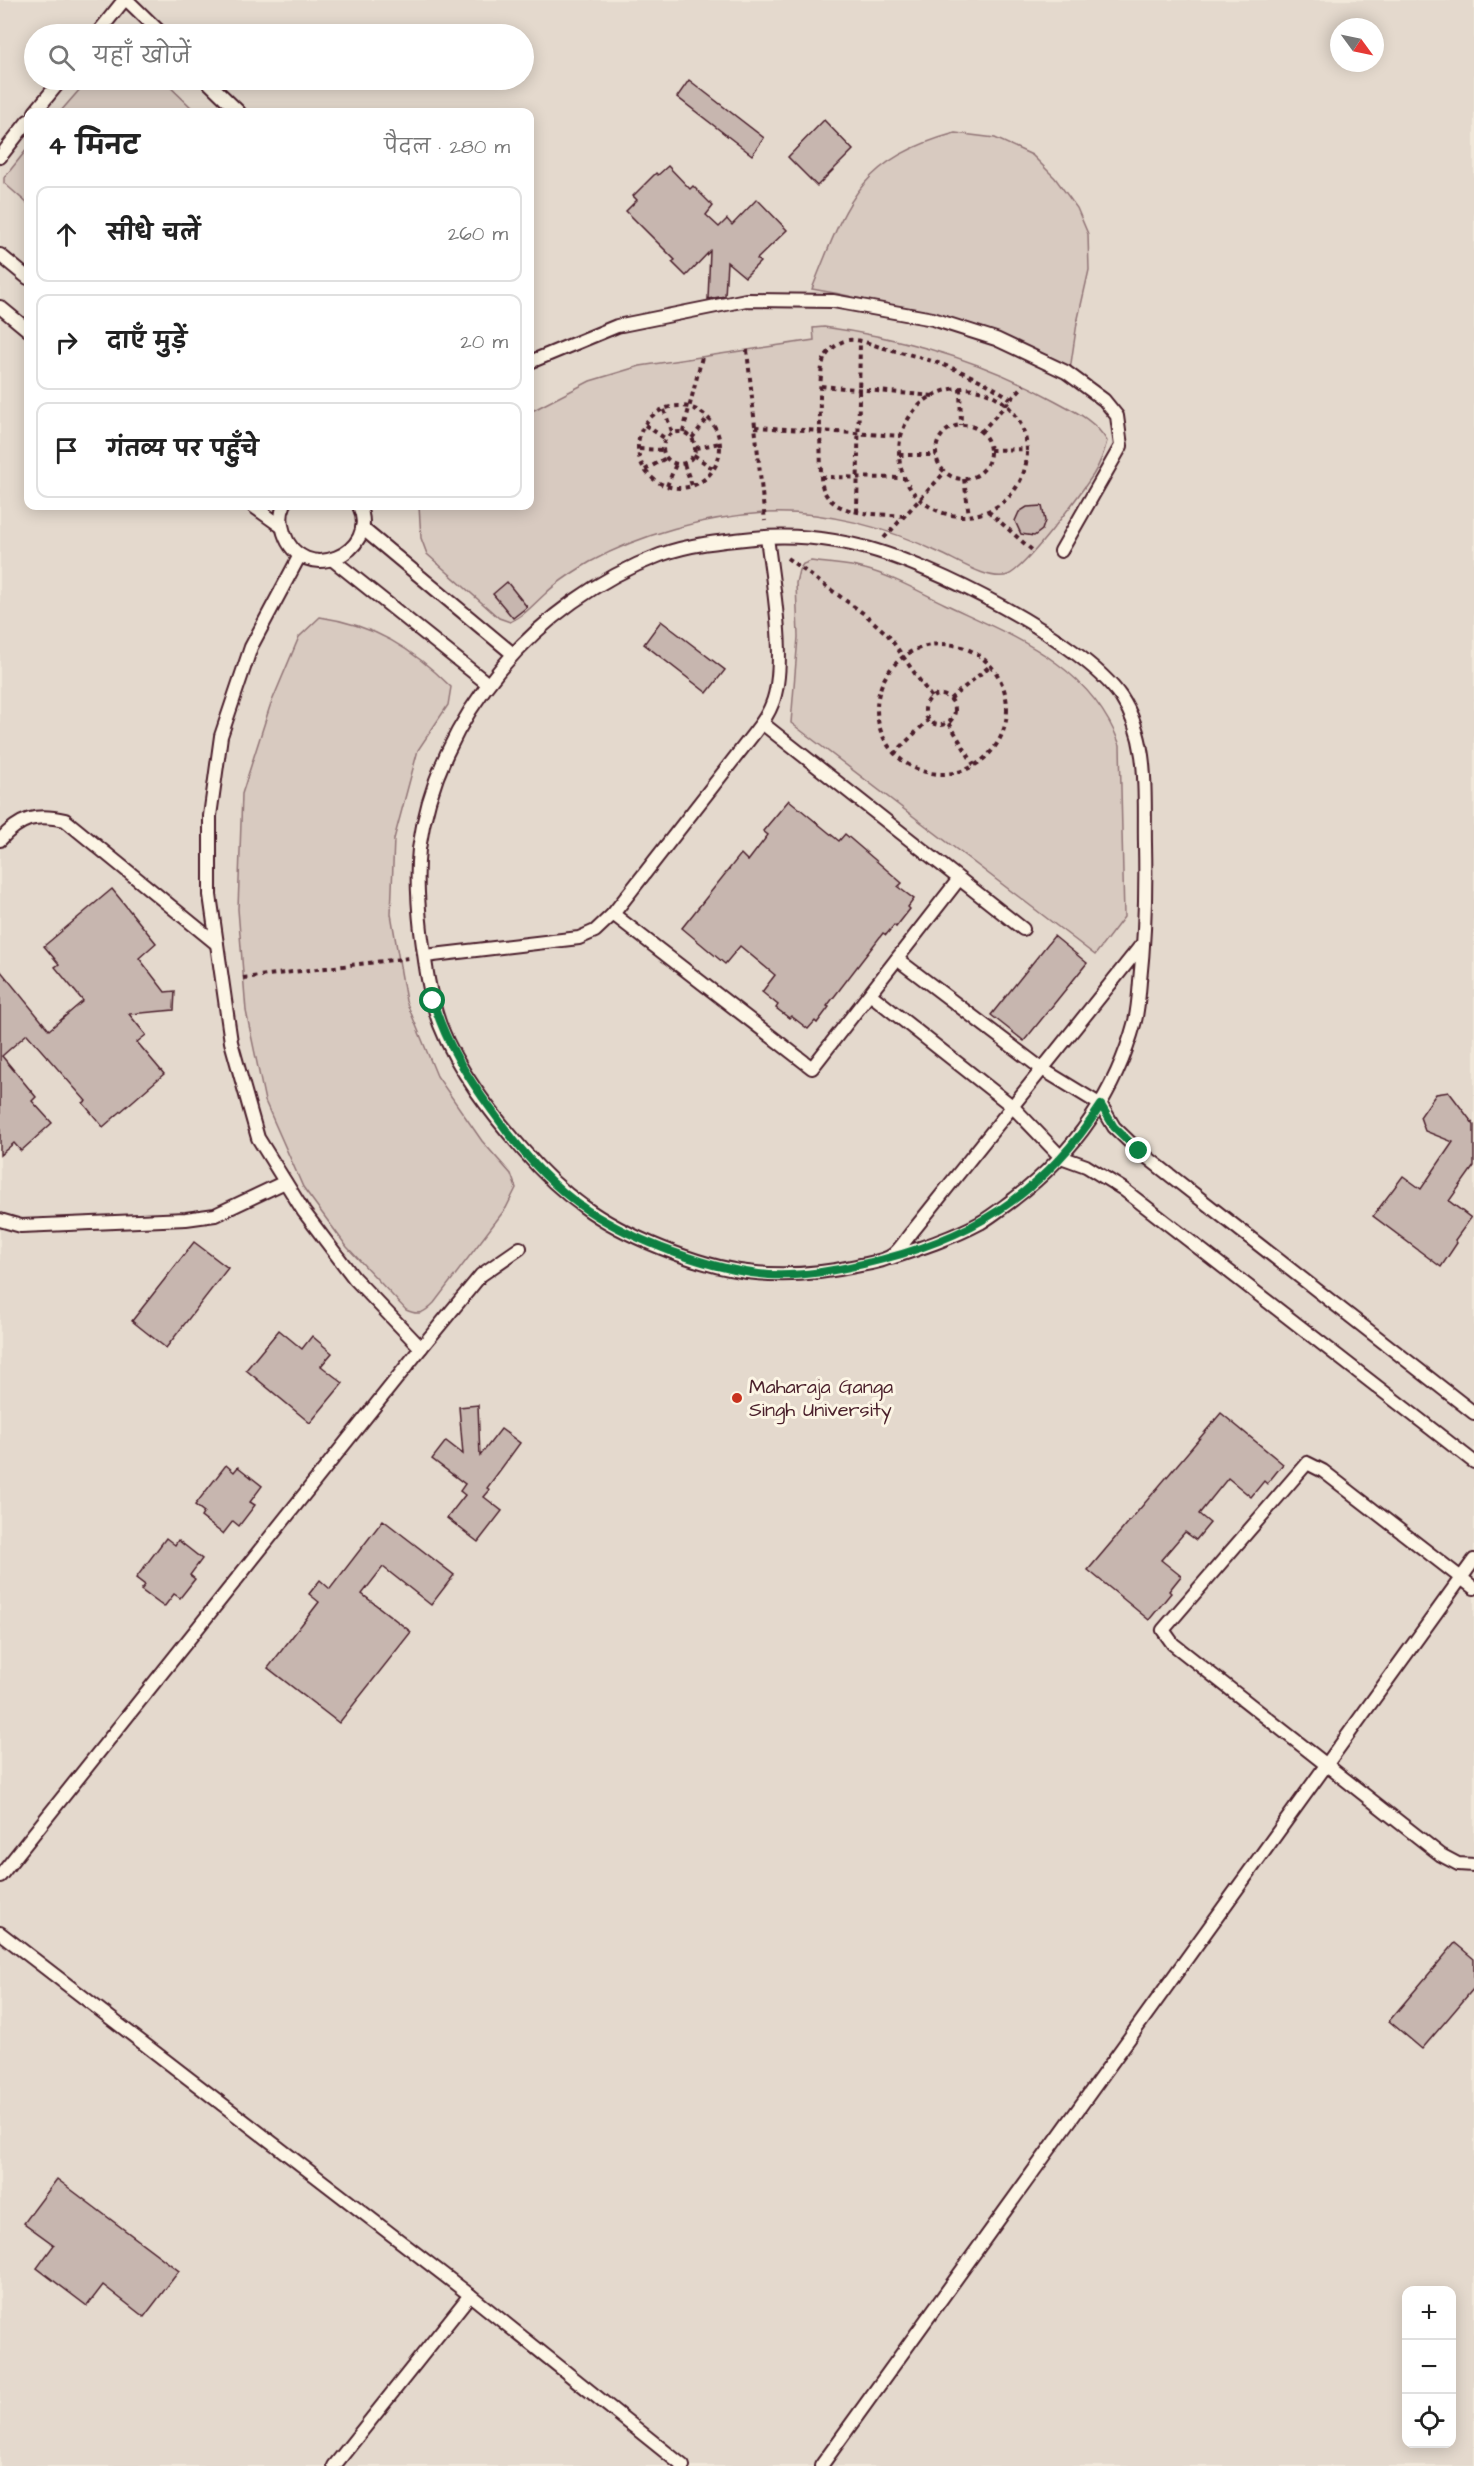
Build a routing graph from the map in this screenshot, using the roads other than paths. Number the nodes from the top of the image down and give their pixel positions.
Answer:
1 (126, 0) edge
2 (106, 24) edge
3 (151, 24) edge
4 (53, 90) edge
5 (216, 90) edge
6 (38, 108) edge
7 (235, 108) edge
8 (24, 126) edge
9 (0, 157) edge
10 (0, 255) edge
11 (24, 275) edge
12 (0, 307) edge
13 (24, 327) edge
14 (534, 360) edge
15 (259, 510) edge
16 (283, 510) edge
17 (360, 510) edge
18 (281, 526) junction
19 (362, 528) junction
20 (768, 540) junction
21 (1061, 552) dead end
22 (300, 555) junction
23 (333, 560) junction
24 (513, 654) junction
25 (488, 684) junction
26 (762, 723) junction
27 (0, 840) edge
28 (959, 879) junction
29 (613, 914) junction
30 (1023, 929) dead end
31 (1143, 943) junction
32 (217, 944) junction
33 (424, 956) junction
34 (897, 959) junction
35 (870, 994) junction
36 (1042, 1069) junction
37 (1101, 1105) junction
38 (1012, 1106) junction
39 (1061, 1156) junction
40 (285, 1182) junction
41 (0, 1220) edge
42 (520, 1248) dead end
43 (891, 1258) junction
44 (421, 1348) junction
45 (1474, 1413) edge
46 (1474, 1462) edge
47 (1474, 1560) edge
48 (1461, 1579) junction
49 (1474, 1588) edge
50 (1326, 1766) junction
51 (1474, 1865) edge
52 (0, 1876) edge
53 (0, 1933) edge
54 (470, 2295) junction
55 (334, 2466) edge
56 (683, 2466) edge
57 (821, 2466) edge

1 - 2 lane
1 - 3 lane
4 - 6 lane
5 - 7 lane
8 - 9 lane
10 - 11 lane
12 - 13 lane
14 - 21 lane
15 - 18 lane
16 - 18 lane
17 - 19 lane
18 - 22 lane
19 - 23 lane
19 - 24 lane
20 - 24 lane
20 - 26 lane
20 - 31 lane
22 - 23 lane
22 - 32 lane
23 - 25 lane
24 - 25 lane
25 - 33 lane
26 - 28 lane
26 - 29 lane
27 - 32 lane
28 - 30 lane
28 - 34 lane
29 - 33 lane
29 - 35 lane
31 - 36 lane
31 - 37 lane
32 - 40 lane
33 - 43 lane
34 - 35 lane
34 - 36 lane
35 - 38 lane
36 - 37 lane
36 - 38 lane
37 - 39 lane
37 - 45 lane
38 - 39 lane
38 - 43 lane
39 - 43 lane
39 - 46 lane
40 - 41 lane
40 - 44 lane
42 - 44 lane
44 - 52 lane
47 - 48 lane
48 - 49 lane
48 - 50 lane
48 - 50 lane
50 - 51 lane
50 - 57 lane
53 - 54 lane
54 - 55 lane
54 - 56 lane

